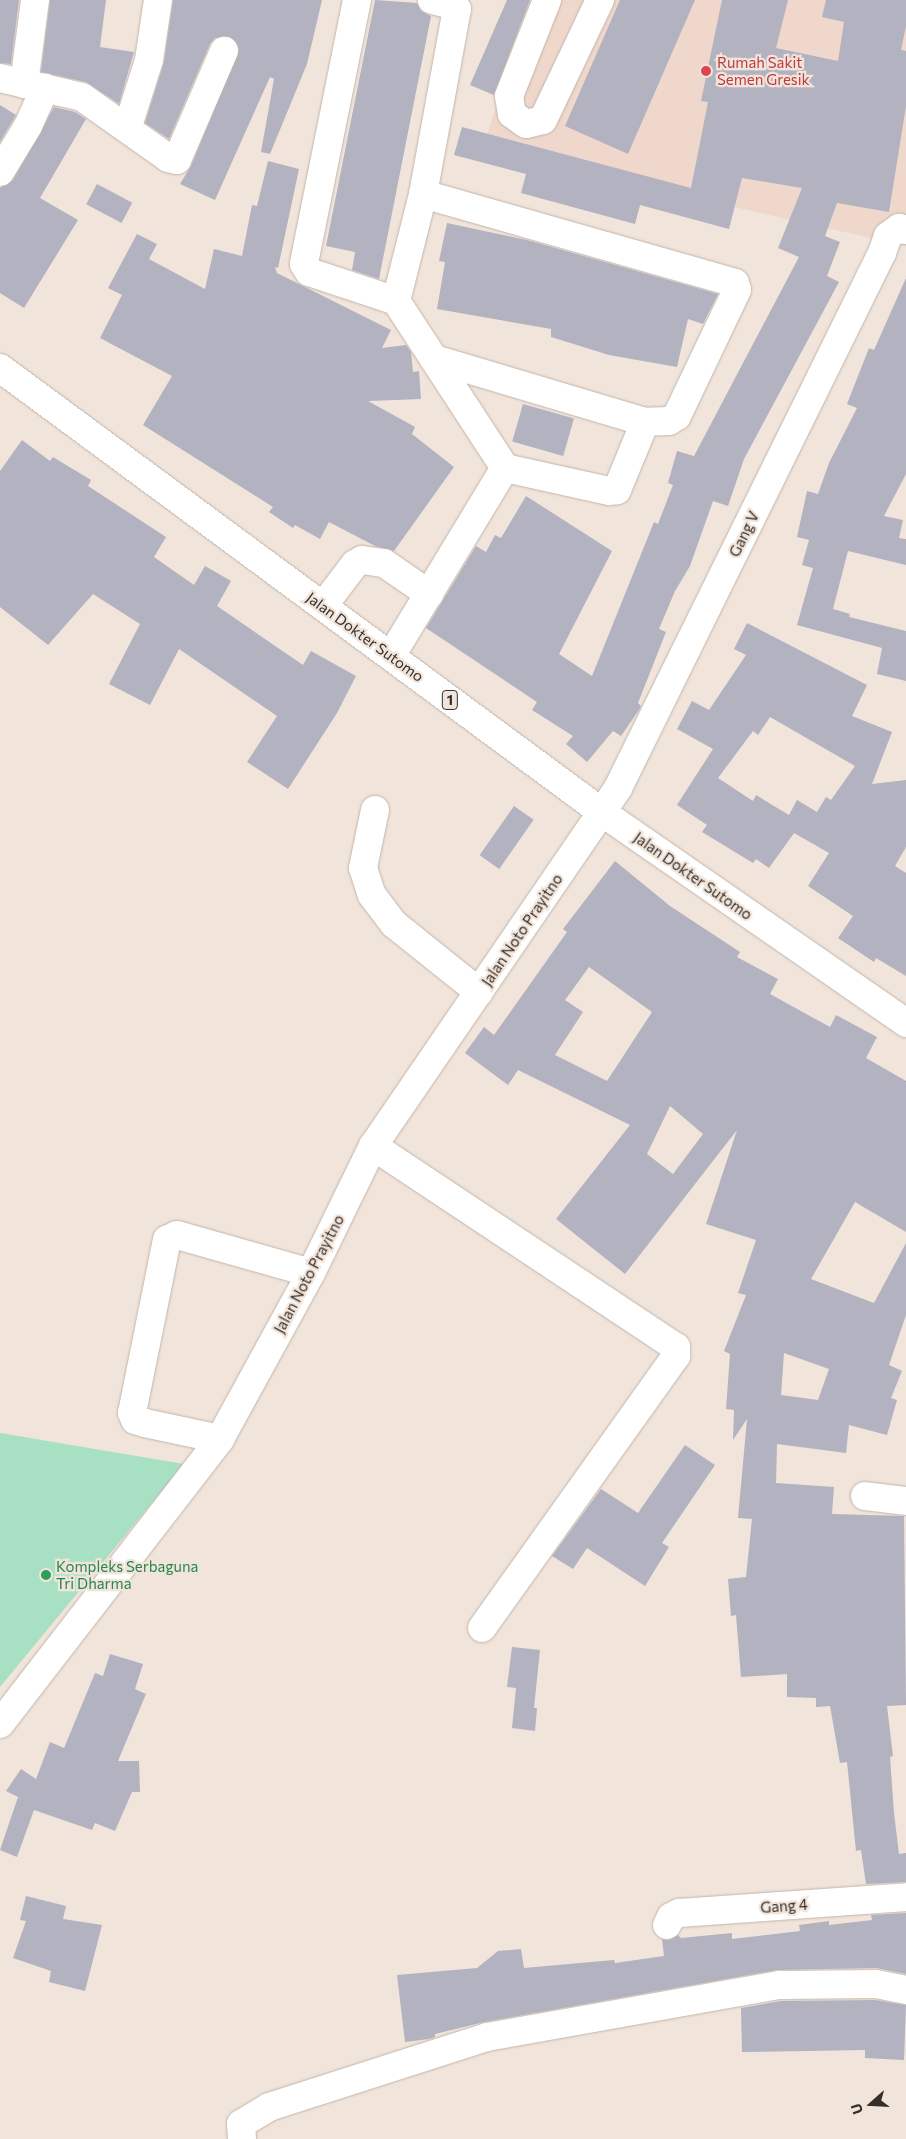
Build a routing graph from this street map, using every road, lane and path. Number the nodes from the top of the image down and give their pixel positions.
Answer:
1 (35, 0) edge
2 (158, 0) edge
3 (357, 0) edge
4 (432, 0) edge
5 (547, 0) edge
6 (600, 0) edge
7 (224, 51) dead end
8 (23, 83) edge
9 (128, 126) junction
10 (0, 172) edge
11 (423, 194) junction
12 (906, 230) edge
13 (396, 302) junction
14 (434, 359) junction
15 (0, 368) edge
16 (645, 422) junction
17 (506, 468) junction
18 (429, 594) junction
19 (323, 606) junction
20 (391, 656) junction
21 (375, 810) dead end
22 (602, 813) junction
23 (479, 992) junction
24 (906, 1023) edge
25 (373, 1146) junction
26 (311, 1273) junction
27 (220, 1439) junction
28 (864, 1496) dead end
29 (906, 1501) edge
30 (482, 1628) dead end
31 (0, 1724) edge
32 (906, 1897) edge
33 (667, 1925) dead end
34 (906, 1990) edge
35 (242, 2139) edge

1 - 8 main road
2 - 9 main road
3 - 13 main road
4 - 11 main road
5 - 6 main road
7 - 9 main road
8 - 9 main road
8 - 10 main road
11 - 13 main road
11 - 16 main road
12 - 22 main road, Gang V
13 - 14 main road
14 - 16 main road
14 - 17 main road
15 - 19 main road, Jalan Dokter Sutomo / 1
16 - 17 main road
17 - 18 main road
18 - 19 main road
18 - 20 main road
19 - 20 main road, Jalan Dokter Sutomo / 1
20 - 22 main road, Jalan Dokter Sutomo / 1
21 - 23 main road
22 - 23 main road, Jalan Noto Prayitno
22 - 24 main road, Jalan Dokter Sutomo / 1
23 - 25 main road, Jalan Noto Prayitno
25 - 26 main road, Jalan Noto Prayitno
25 - 30 main road
26 - 27 main road, Jalan Noto Prayitno
26 - 27 main road
27 - 31 main road, Jalan Noto Prayitno
28 - 29 main road
32 - 33 main road, Gang 4
34 - 35 main road

